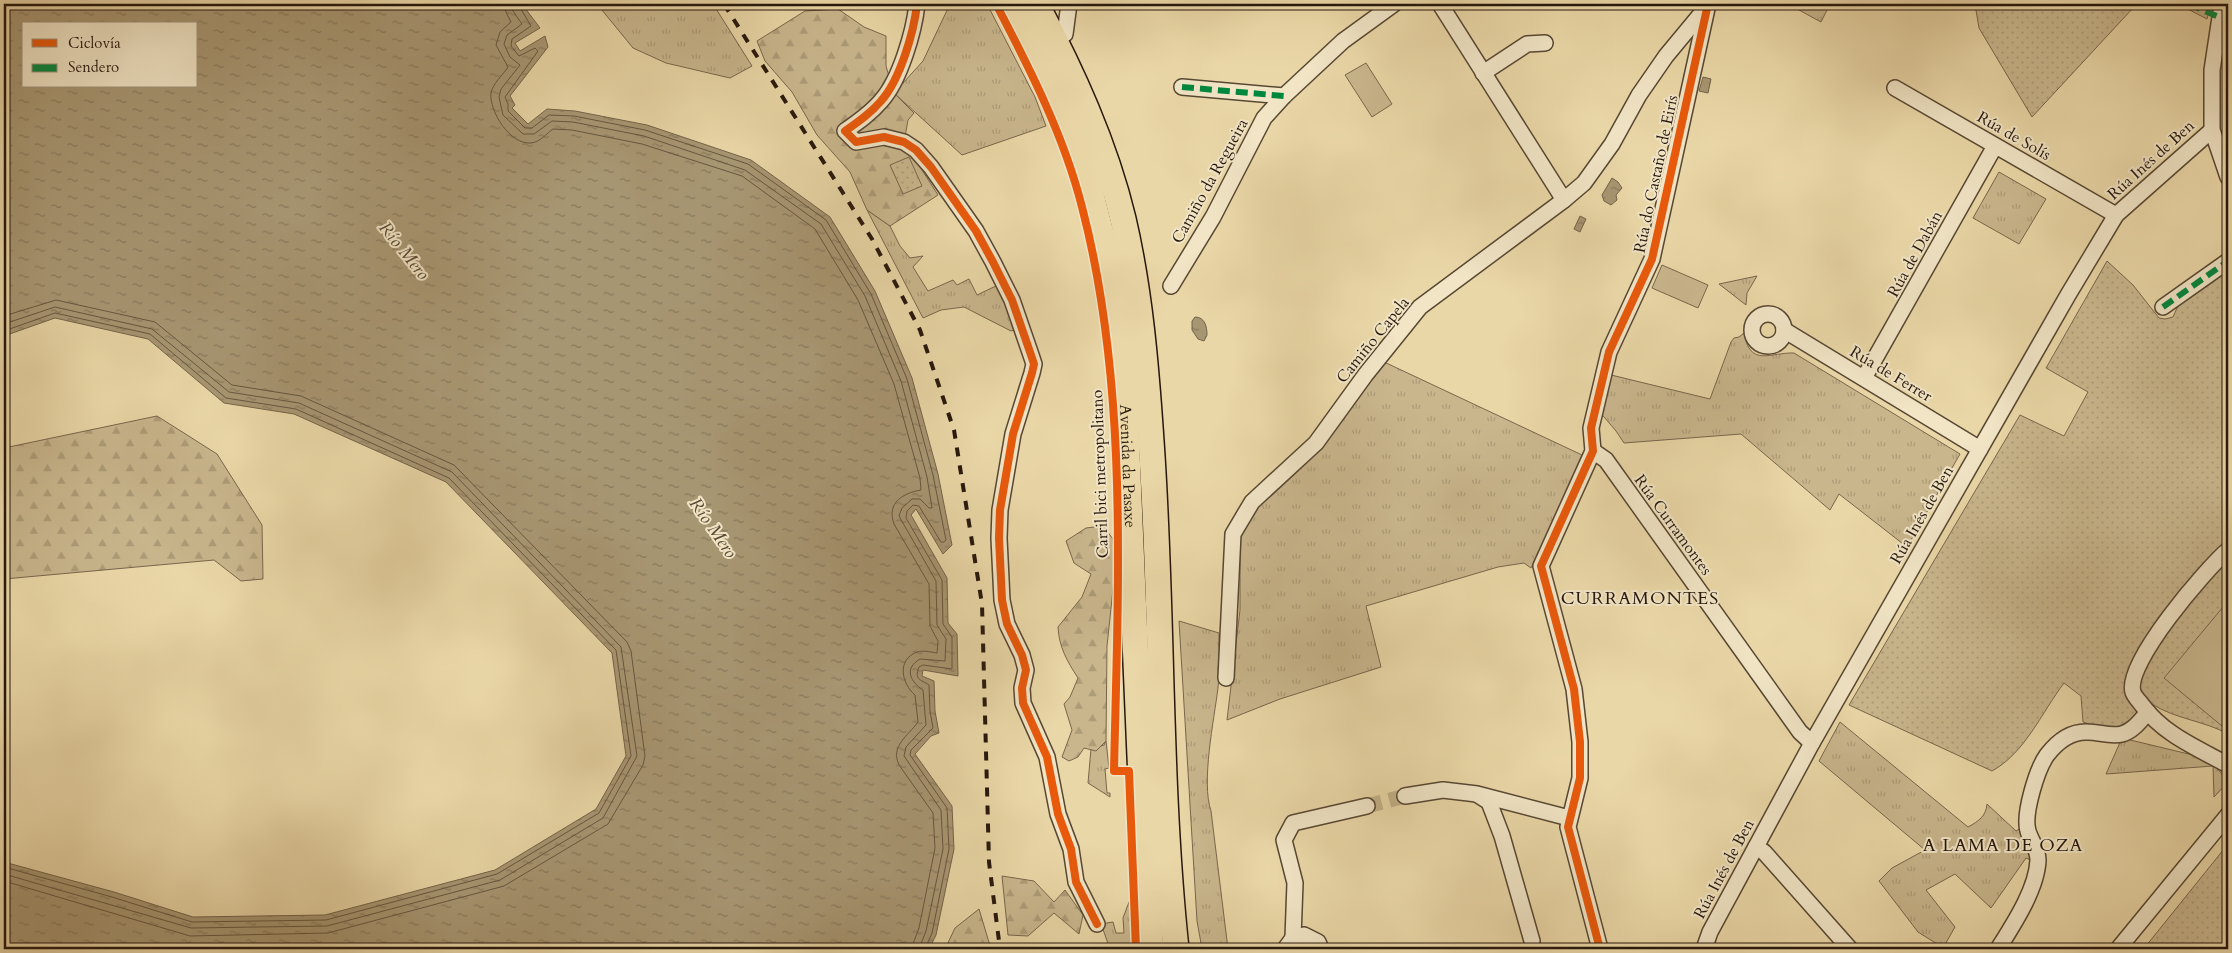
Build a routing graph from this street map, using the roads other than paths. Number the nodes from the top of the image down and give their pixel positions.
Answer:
1 (918, 4) edge
2 (1011, 4) edge
3 (1036, 4) edge
4 (1050, 4) edge
5 (1069, 4) edge
6 (1394, 4) edge
7 (1440, 4) edge
8 (2222, 4) edge
9 (1707, 6) edge
10 (2224, 28) edge
11 (1065, 34) junction
12 (1545, 43) dead end
13 (1483, 72) junction
14 (1182, 87) dead end
15 (1895, 88) dead end
16 (1284, 96) junction
17 (2212, 130) junction
18 (1995, 146) junction
19 (2228, 177) edge
20 (1564, 200) junction
21 (2116, 215) junction
22 (2228, 261) edge
23 (1171, 286) dead end
24 (2163, 307) dead end
25 (1784, 330) dead end
26 (1864, 378) junction
27 (1148, 396) junction
28 (1980, 449) junction
29 (1593, 451) junction
30 (2228, 550) edge
31 (1226, 678) dead end
32 (2148, 712) junction
33 (1812, 743) junction
34 (2228, 765) edge
35 (1477, 794) junction
36 (1405, 796) tunnel mouth
37 (1367, 806) tunnel mouth
38 (2228, 816) edge
39 (1569, 818) junction
40 (1756, 847) junction
41 (1097, 924) dead end
42 (1532, 941) dead end
43 (1289, 944) edge
44 (1151, 949) edge
45 (1176, 949) edge
46 (1321, 949) edge
47 (1600, 949) edge
48 (1704, 949) edge
49 (1850, 949) edge
50 (1998, 949) edge
51 (2118, 949) edge

1 - 41 street
2 - 44 main road, Avenida da Pasaxe
3 - 27 main road, Avenida da Pasaxe
4 - 11 main road
5 - 11 street
6 - 16 street, Camiño da Regueira
7 - 13 street
8 - 10 street
9 - 20 street, Camiño Capela
9 - 29 street, Rúa do Castaño de Eirís
10 - 17 street
11 - 27 main road
12 - 13 street
13 - 20 street
14 - 16 street, Camiño da Regueira
15 - 18 street, Rúa de Solís
16 - 23 street, Camiño da Regueira
17 - 19 street
17 - 21 street, Rúa Inés de Ben
18 - 21 street, Rúa de Solís
18 - 26 street, Rúa de Dabán
20 - 31 street, Camiño Capela
21 - 28 street, Rúa Inés de Ben
22 - 24 street
25 - 26 street, Rúa de Ferrer
26 - 28 street, Rúa de Ferrer
27 - 45 main road, Avenida da Pasaxe
28 - 33 street, Rúa Inés de Ben
29 - 33 street, Rúa Curramontes
29 - 39 street, Rúa do Castaño de Eirís
30 - 32 street
32 - 34 street
32 - 50 street
33 - 40 street, Rúa Inés de Ben
35 - 36 street
35 - 39 street
35 - 42 street
37 - 43 street
38 - 51 street
39 - 47 street, Rúa do Castaño de Eirís
40 - 48 street, Rúa Inés de Ben
40 - 49 street
43 - 46 street

